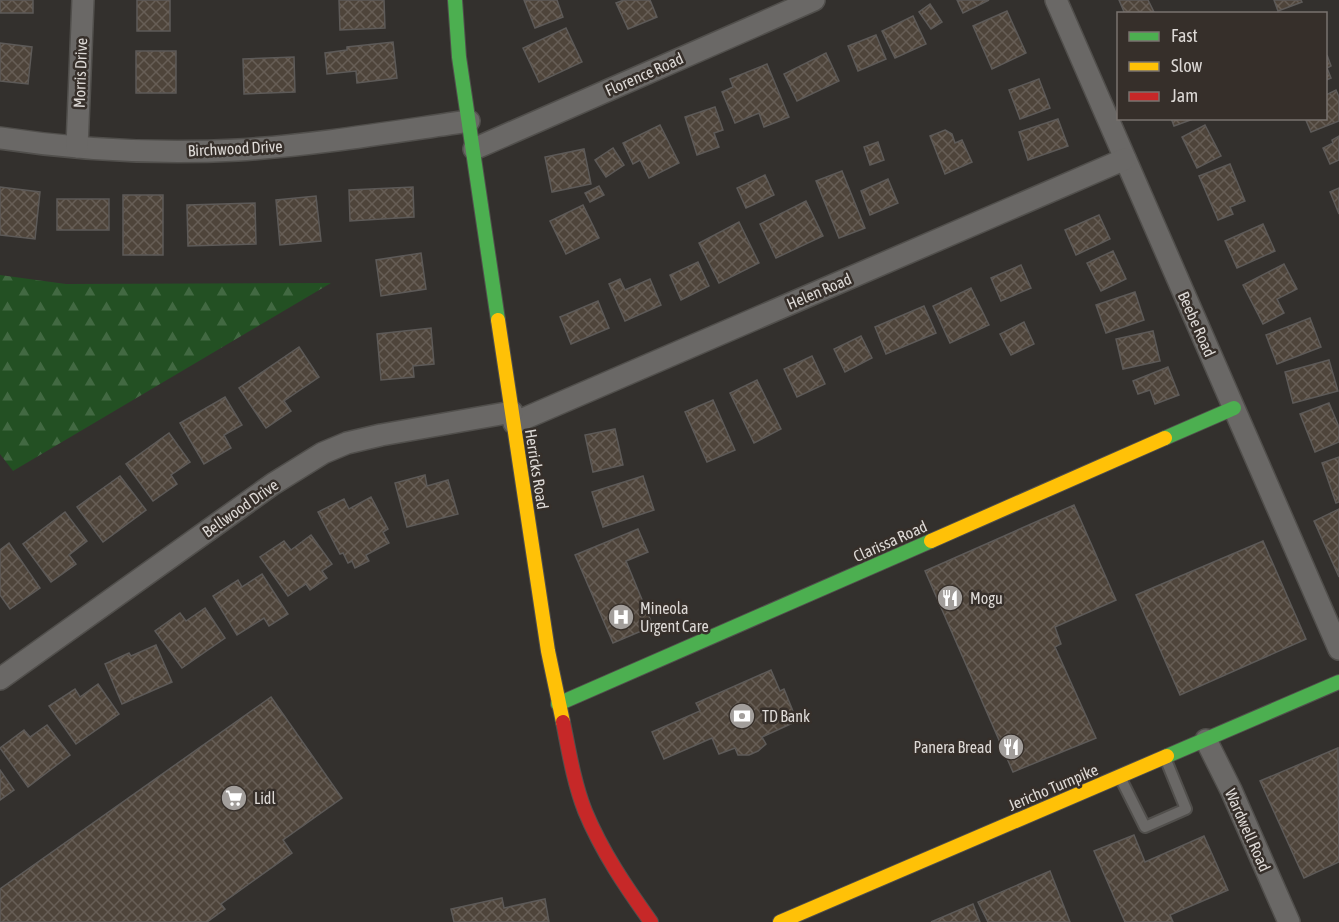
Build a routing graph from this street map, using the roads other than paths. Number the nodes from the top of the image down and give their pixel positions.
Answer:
1 (83, 0) edge
2 (455, 0) edge
3 (814, 0) edge
4 (1056, 0) edge
5 (469, 121) junction
6 (0, 138) edge
7 (77, 147) junction
8 (474, 149) junction
9 (1125, 159) junction
10 (1234, 408) junction
11 (513, 417) junction
12 (1339, 649) edge
13 (0, 679) edge
14 (1339, 682) edge
15 (558, 704) junction
16 (1206, 740) junction
17 (1164, 757) junction
18 (1120, 776) junction
19 (651, 922) edge
20 (780, 922) edge
21 (1289, 922) edge

1 - 7 street, Morris Drive
2 - 5 main road, Herricks Road
3 - 8 street, Florence Road
4 - 9 street, Beebe Road
5 - 7 street, Birchwood Drive
5 - 8 main road, Herricks Road
6 - 7 street, Birchwood Drive
8 - 11 main road, Herricks Road
9 - 10 street, Beebe Road
9 - 11 street, Helen Road
10 - 12 street, Beebe Road
10 - 15 main road, Clarissa Road
11 - 13 street, Bellwood Drive
11 - 15 main road, Herricks Road
14 - 16 main road, Jericho Turnpike
15 - 19 main road, Herricks Road
16 - 17 main road, Jericho Turnpike
16 - 21 street, Wardwell Road
17 - 18 main road, Jericho Turnpike
17 - 18 lane
18 - 20 main road, Jericho Turnpike

